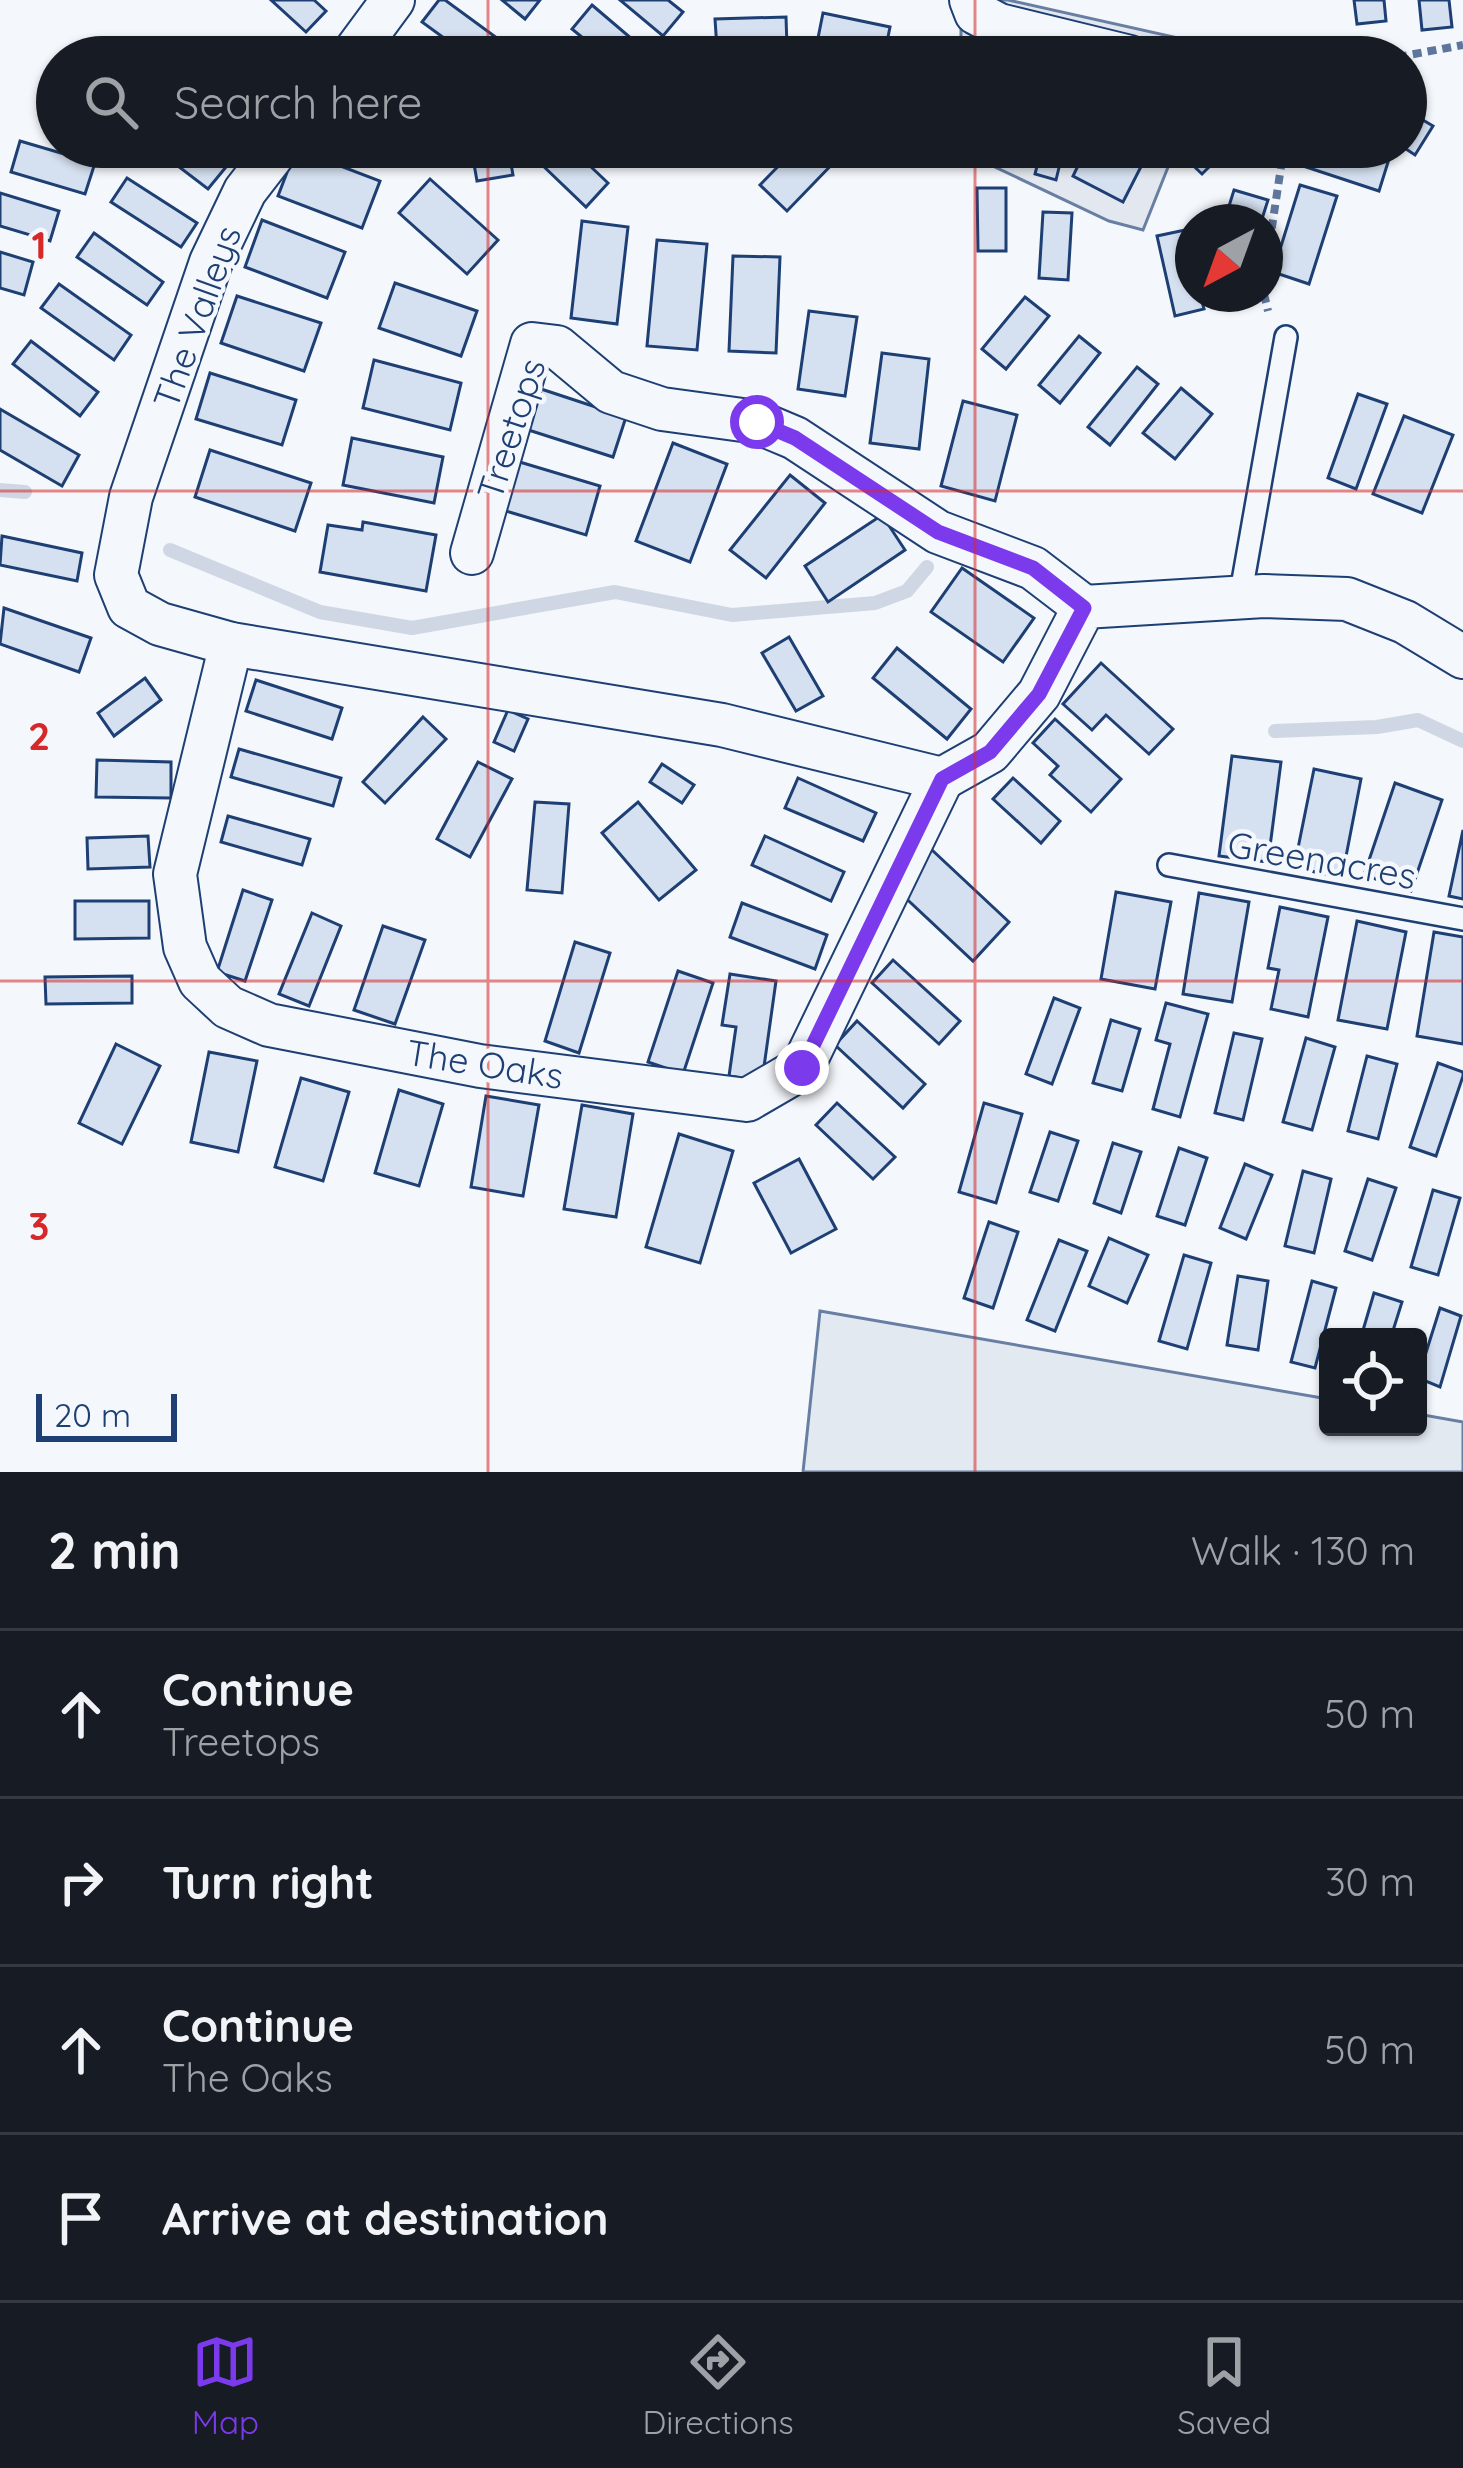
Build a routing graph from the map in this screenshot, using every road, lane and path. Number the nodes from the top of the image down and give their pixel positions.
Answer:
1 (393, 0) edge
2 (971, 0) edge
3 (366, 36) edge
4 (1044, 36) edge
5 (1463, 45) edge
6 (1427, 52) edge
7 (262, 168) edge
8 (1281, 168) edge
9 (1275, 204) edge
10 (1286, 337) dead end
11 (472, 553) dead end
12 (1240, 598) junction
13 (1084, 608) junction
14 (231, 644) junction
15 (1463, 657) edge
16 (942, 779) junction
17 (1168, 866) dead end
18 (1463, 919) edge

1 - 3 street
2 - 4 street
5 - 6 path
7 - 14 street, The Valleys
8 - 9 path
10 - 12 lane
11 - 13 street, Treetops
12 - 13 street
12 - 15 street
13 - 16 street
14 - 16 street, The Valleys
14 - 16 street, The Oaks
17 - 18 lane, Greenacres

